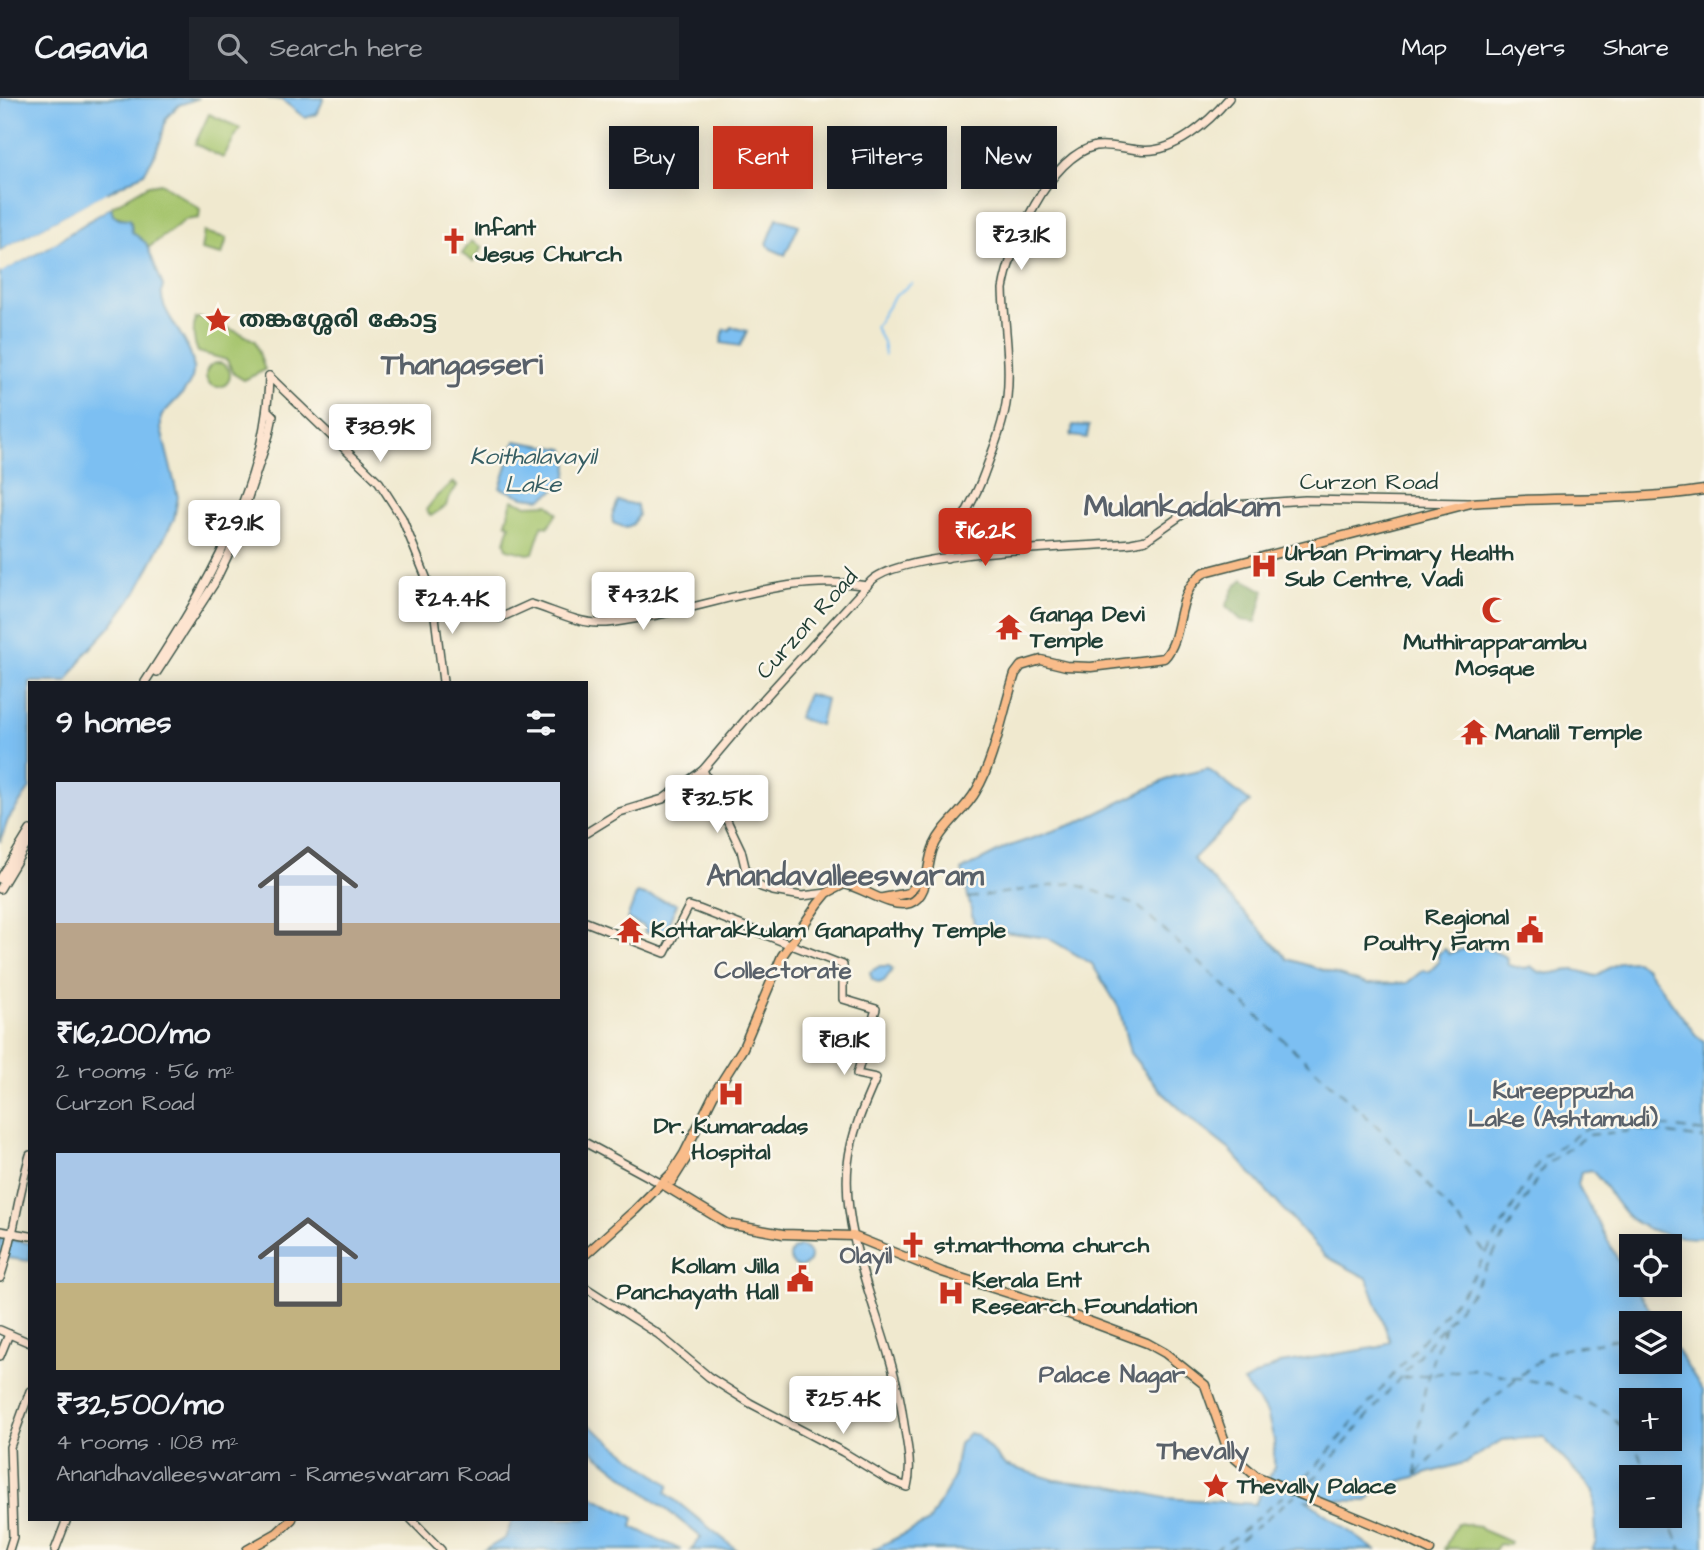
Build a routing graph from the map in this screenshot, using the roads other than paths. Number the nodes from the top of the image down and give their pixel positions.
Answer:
1 (1229, 98) edge
2 (1704, 490) edge
3 (1471, 503) junction
4 (947, 558) junction
5 (867, 586) junction
6 (432, 592) junction
7 (149, 681) edge
8 (443, 681) edge
9 (703, 770) junction
10 (588, 832) edge
11 (28, 833) edge
12 (28, 842) edge
13 (0, 878) edge
14 (0, 889) edge
15 (827, 893) junction
16 (588, 923) edge
17 (790, 944) junction
18 (588, 1144) edge
19 (28, 1162) edge
20 (664, 1186) junction
21 (0, 1231) edge
22 (12, 1235) junction
23 (28, 1236) edge
24 (853, 1236) junction
25 (604, 1241) junction
26 (588, 1253) edge
27 (588, 1258) edge
28 (0, 1278) edge
29 (588, 1288) edge
30 (0, 1330) edge
31 (9, 1334) junction
32 (28, 1342) edge
33 (0, 1356) edge
34 (28, 1397) edge
35 (66, 1521) edge
36 (290, 1521) edge
37 (297, 1521) edge
38 (413, 1521) edge
39 (9, 1550) edge
40 (55, 1550) edge
41 (247, 1550) edge
42 (257, 1550) edge
43 (442, 1550) edge
44 (1430, 1550) edge

1 - 4 street
2 - 3 main road
3 - 4 street, Curzon Road
3 - 15 main road
4 - 5 street, Curzon Road
5 - 6 street
5 - 9 street, Curzon Road
6 - 7 street
6 - 8 street
9 - 10 street, Curzon Road
9 - 15 street
11 - 13 street
12 - 14 street
15 - 17 main road
16 - 17 street
17 - 20 main road
17 - 24 street
18 - 20 street
19 - 22 street
20 - 24 main road
20 - 25 main road
21 - 22 street
22 - 23 street
22 - 28 street
24 - 29 street
24 - 44 main road
25 - 26 main road
25 - 27 main road
30 - 31 street
31 - 32 street
31 - 33 street
34 - 39 street
35 - 40 street
36 - 41 main road
37 - 42 main road
38 - 43 street

